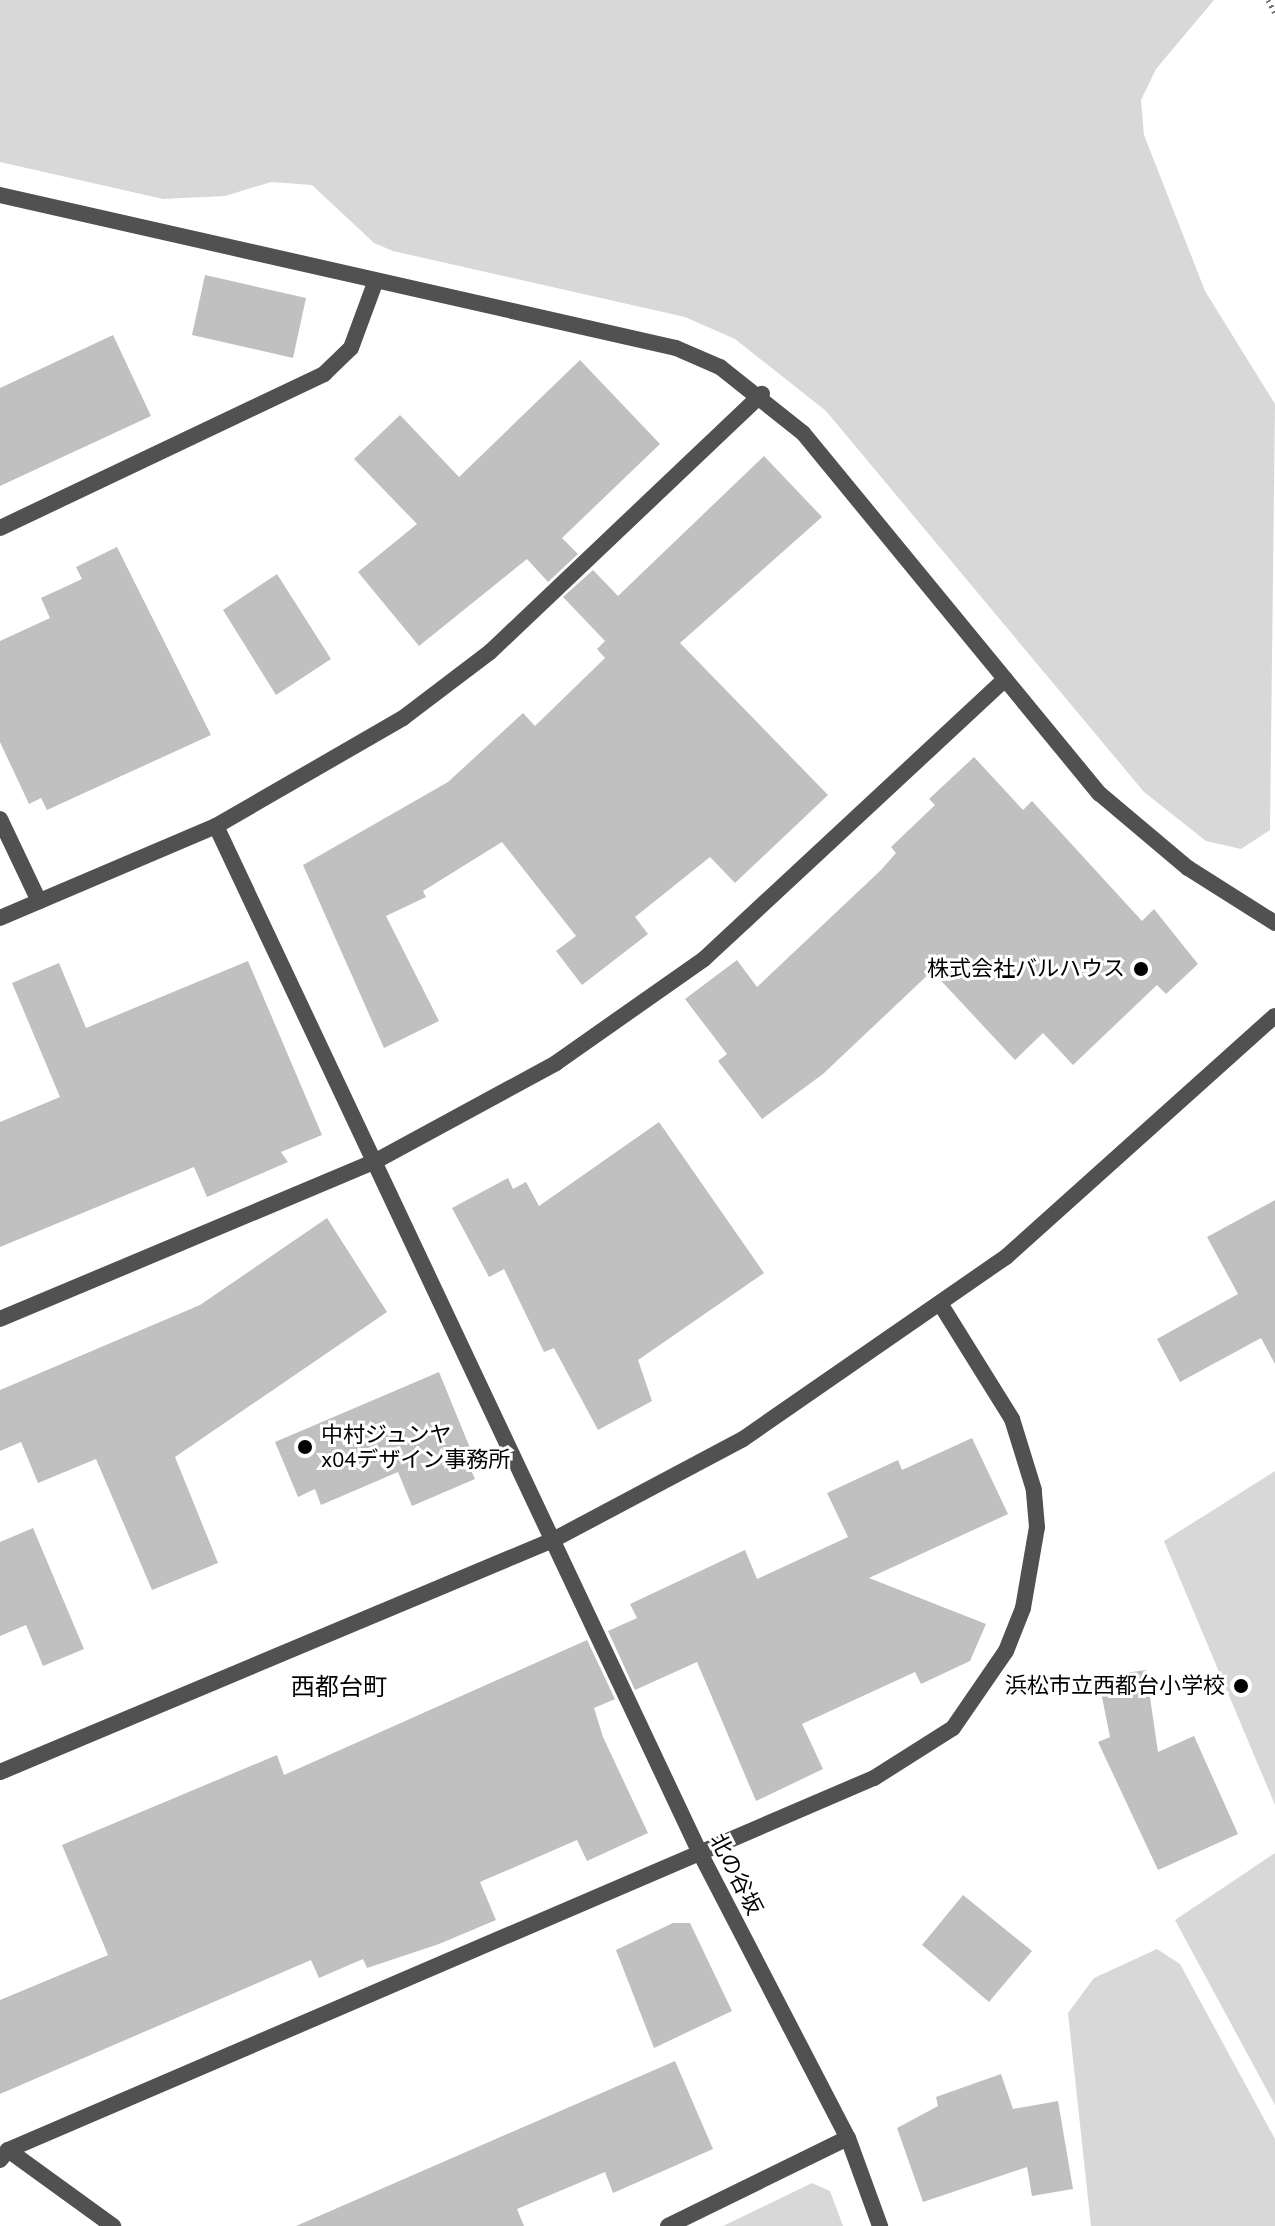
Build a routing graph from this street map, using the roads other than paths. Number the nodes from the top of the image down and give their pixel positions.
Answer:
1 (0, 195) edge
2 (376, 280) junction
3 (762, 394) junction
4 (0, 528) edge
5 (1005, 679) junction
6 (0, 819) edge
7 (216, 826) junction
8 (39, 901) junction
9 (0, 918) edge
10 (1275, 923) edge
11 (1275, 1016) edge
12 (374, 1162) junction
13 (941, 1305) junction
14 (0, 1319) edge
15 (553, 1540) junction
16 (0, 1772) edge
17 (700, 1853) junction
18 (848, 2138) junction
19 (4, 2155) edge
20 (113, 2226) edge
21 (668, 2226) edge
22 (880, 2226) edge

1 - 2 street
2 - 3 street
2 - 4 street
3 - 5 street
3 - 7 street
5 - 10 street
5 - 12 street
6 - 8 street
7 - 8 street
7 - 12 street, 北の谷坂
8 - 9 street
11 - 13 street
12 - 14 street
12 - 15 street, 北の谷坂
13 - 15 street
13 - 17 street
15 - 16 street
15 - 17 street, 北の谷坂
17 - 18 street, 北の谷坂
17 - 19 street
18 - 21 street
18 - 22 street, 北の谷坂
19 - 20 street

